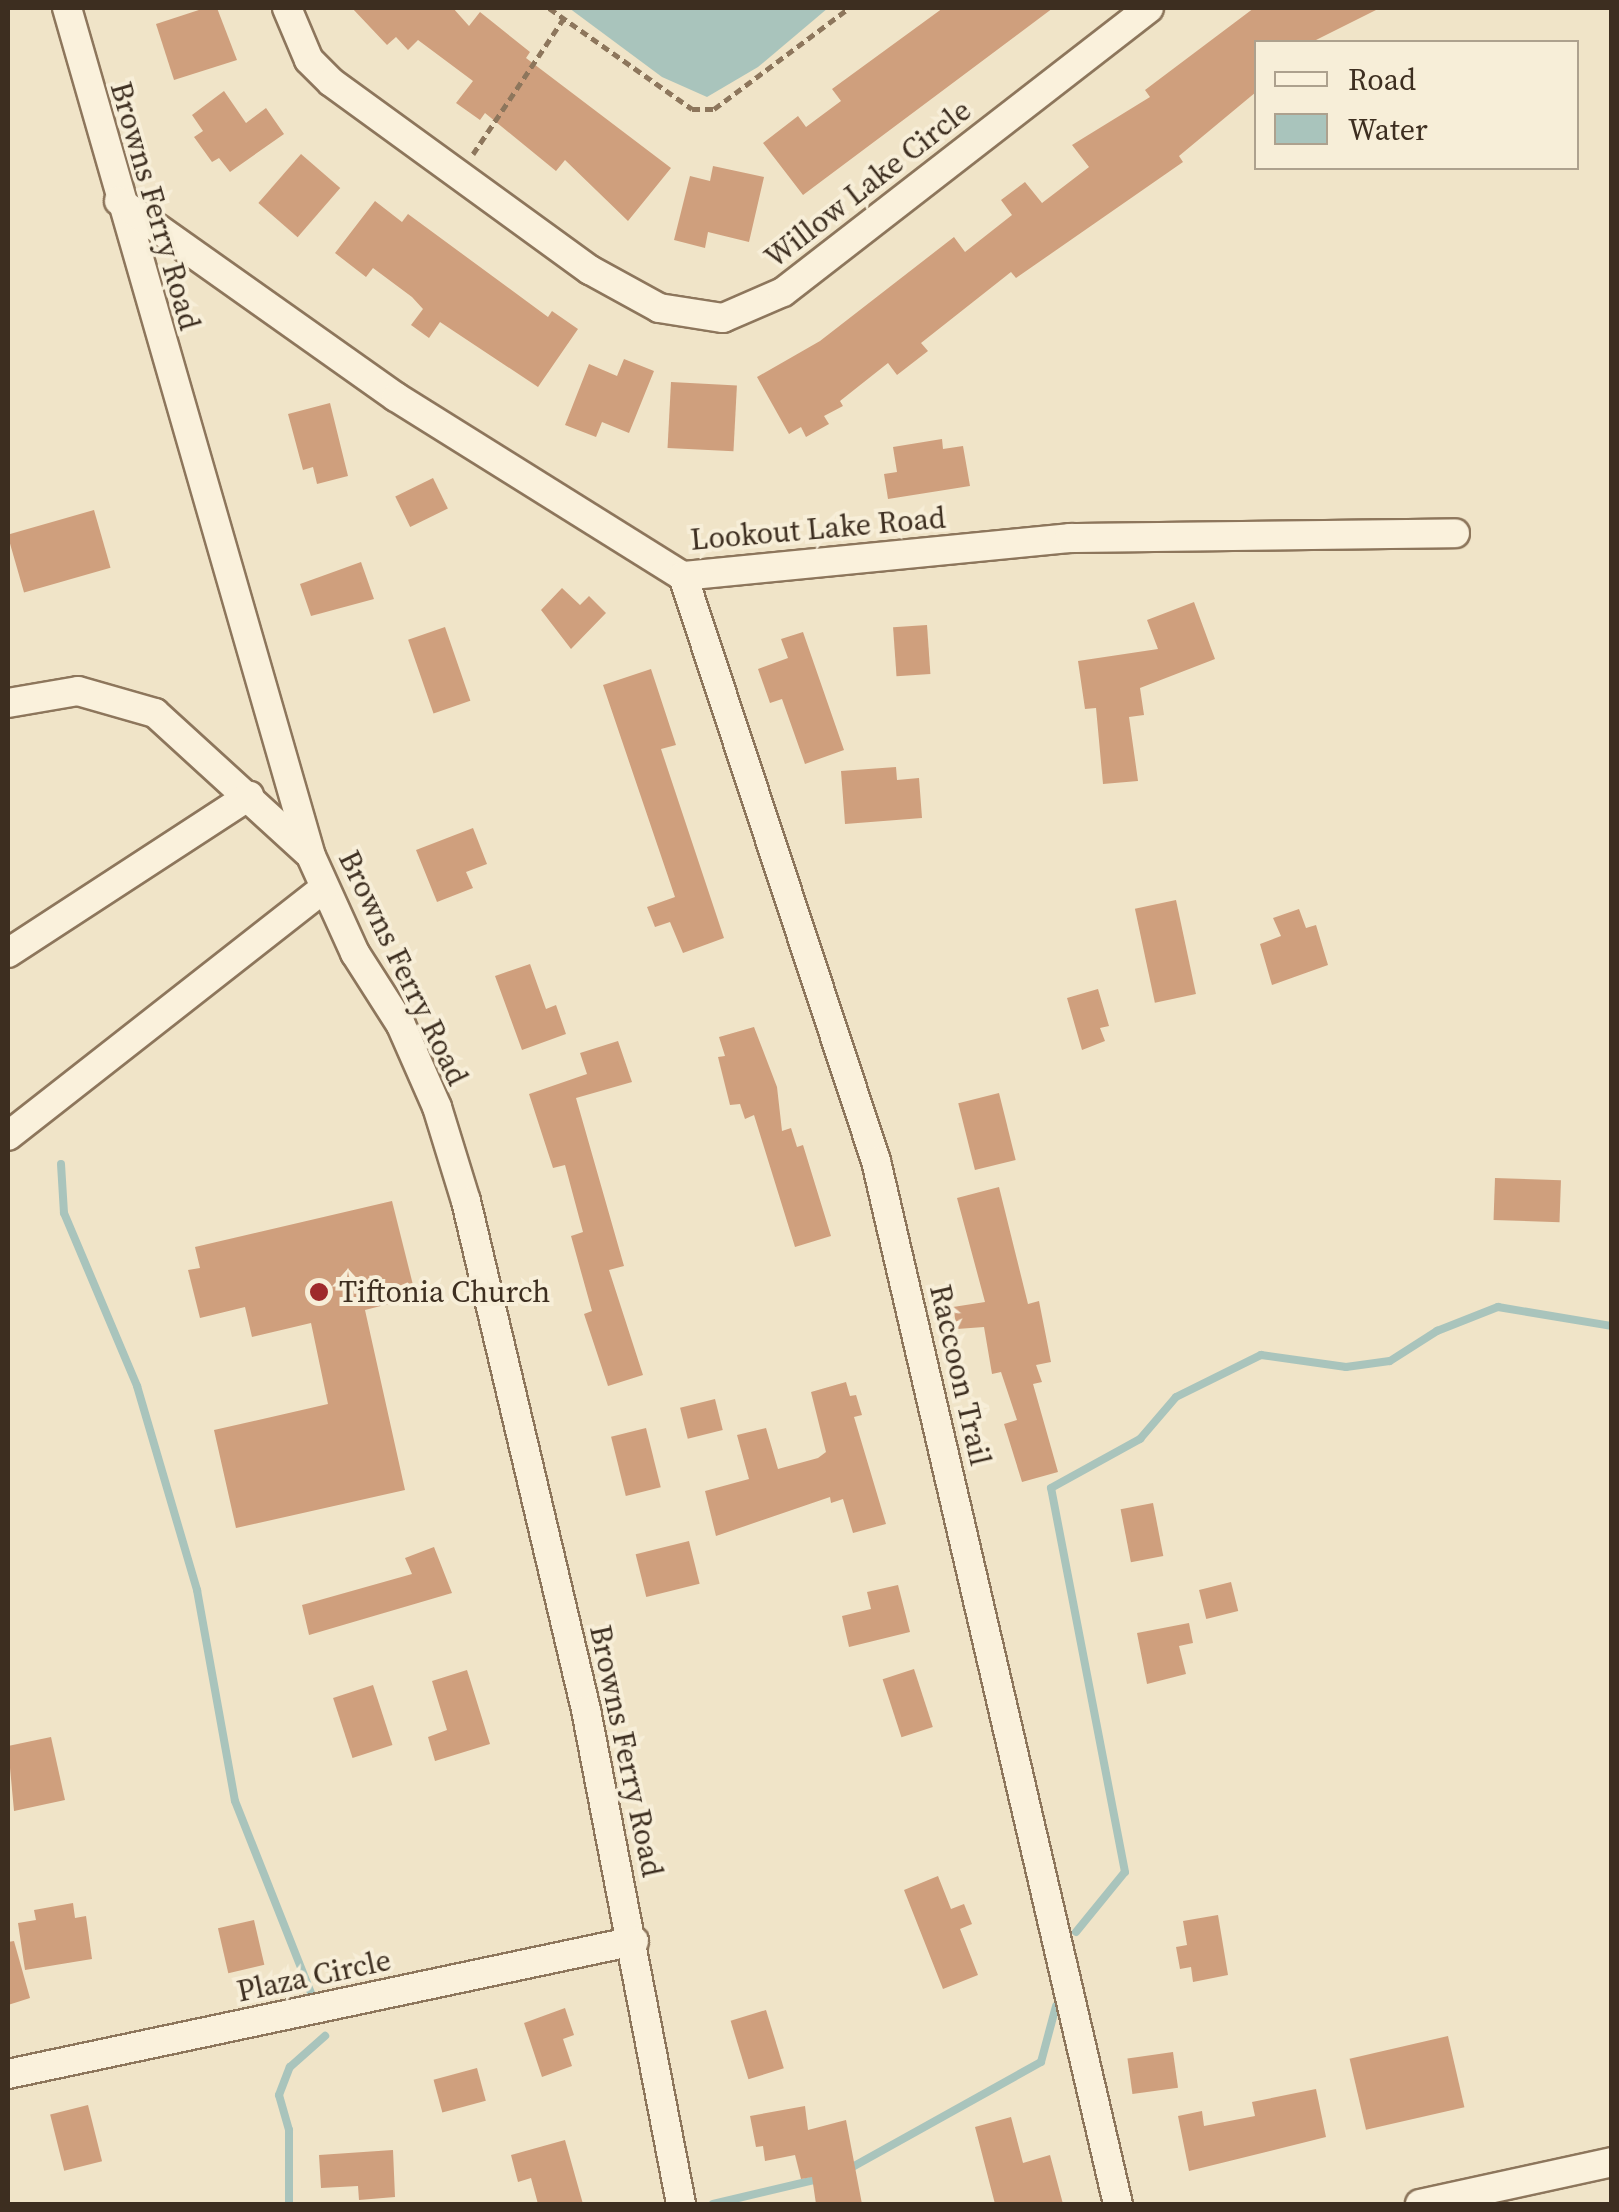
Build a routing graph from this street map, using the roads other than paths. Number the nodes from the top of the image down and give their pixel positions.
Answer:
1 (67, 8) edge
2 (287, 8) edge
3 (1149, 8) edge
4 (118, 201) junction
5 (1455, 533) dead end
6 (683, 576) junction
7 (8, 703) edge
8 (249, 796) junction
9 (311, 856) junction
10 (323, 889) junction
11 (8, 953) edge
12 (8, 1136) edge
13 (634, 1942) junction
14 (8, 2074) edge
15 (1612, 2162) edge
16 (681, 2204) edge
17 (1118, 2204) edge
18 (1420, 2204) edge

1 - 4 street, Browns Ferry Road
2 - 3 street, Willow Lake Circle
4 - 6 street, Lookout Lake Road
4 - 9 street, Browns Ferry Road
5 - 6 street, Lookout Lake Road
6 - 17 street, Raccoon Trail
7 - 8 street
8 - 9 street
8 - 11 street
9 - 10 street, Browns Ferry Road
10 - 12 street
10 - 13 street, Browns Ferry Road
13 - 14 street, Plaza Circle
13 - 16 street, Browns Ferry Road
15 - 18 street

